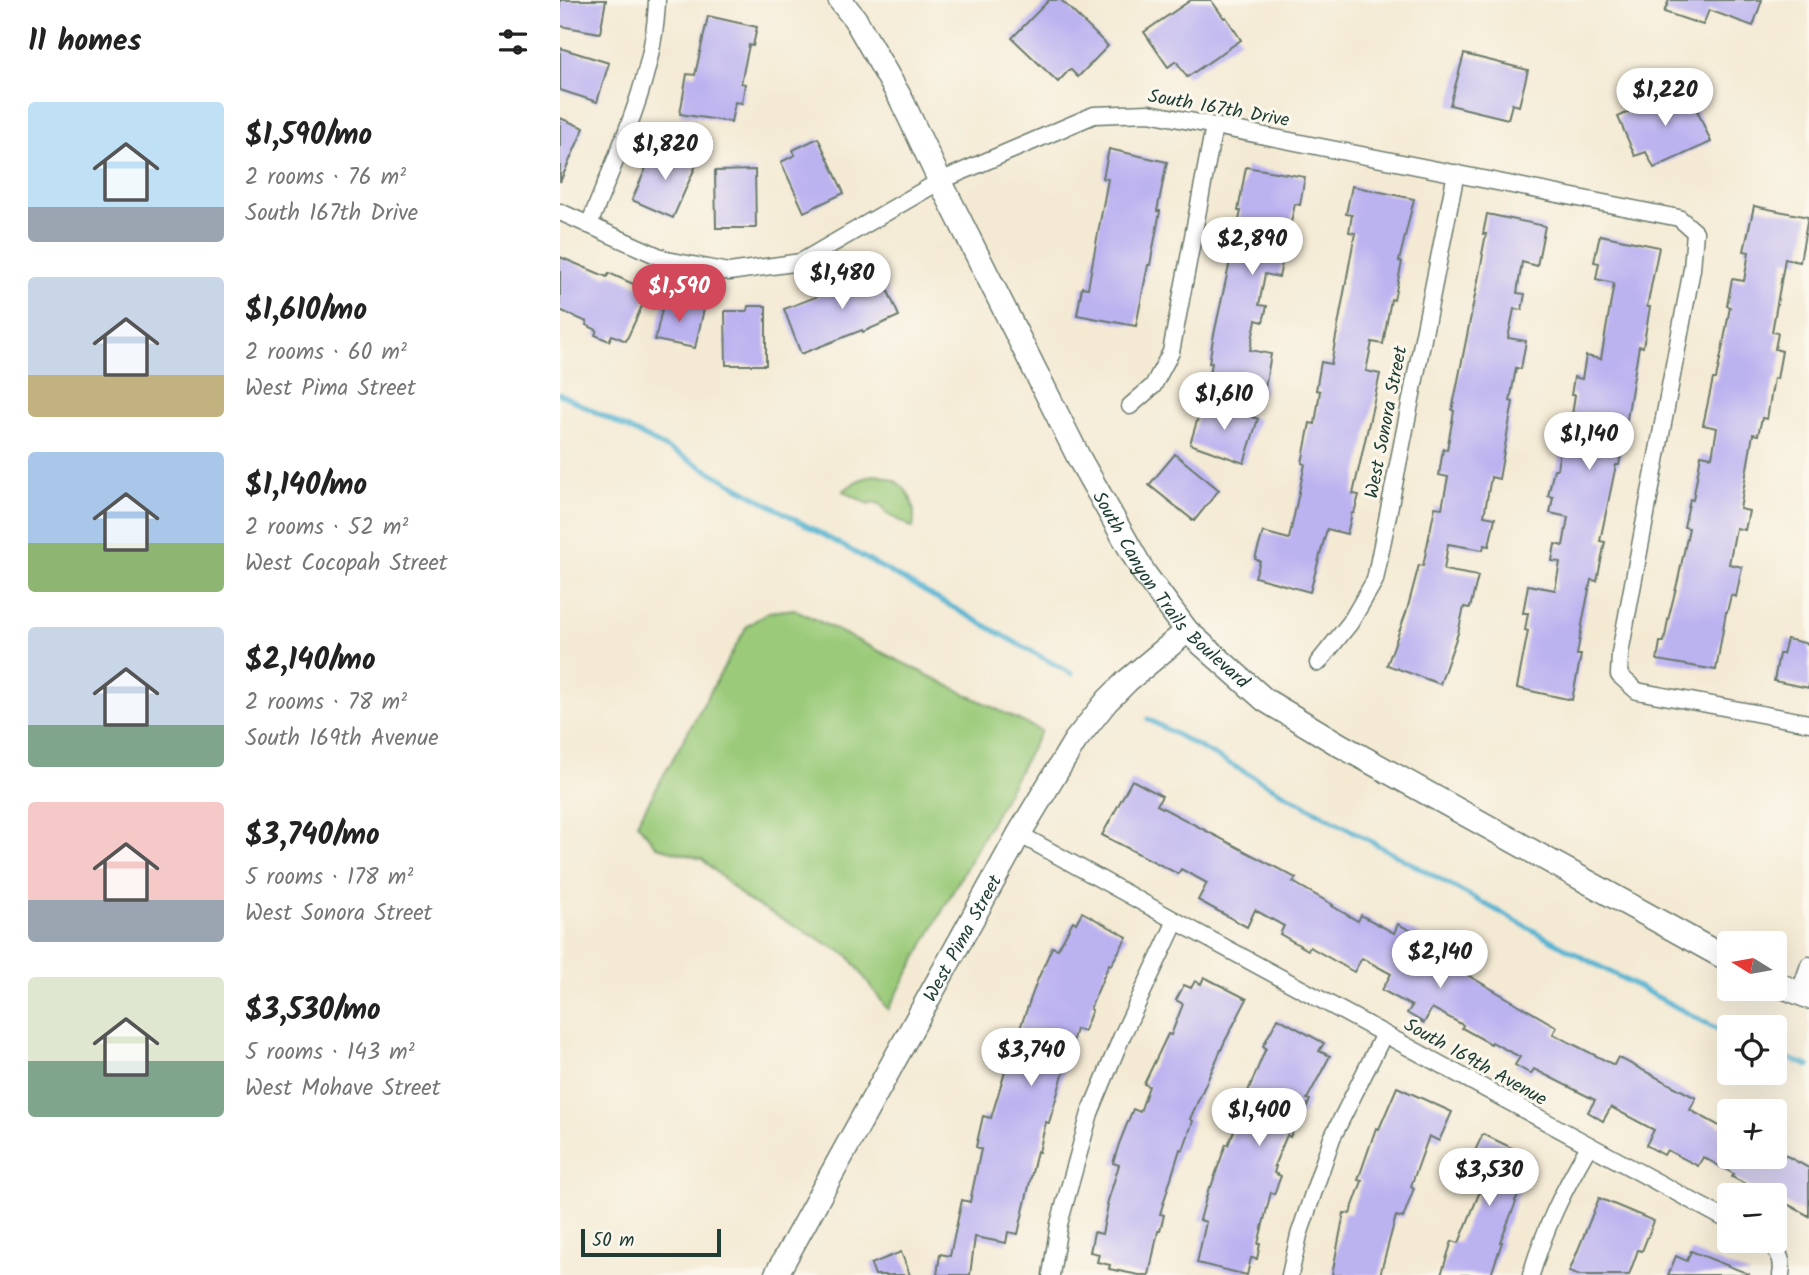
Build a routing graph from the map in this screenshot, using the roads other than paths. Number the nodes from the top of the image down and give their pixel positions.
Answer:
1 (657, 0) edge
2 (840, 0) edge
3 (1214, 125) junction
4 (1456, 173) junction
5 (940, 181) junction
6 (560, 212) edge
7 (589, 225) junction
8 (1130, 406) dead end
9 (1187, 631) junction
10 (1318, 663) dead end
11 (1809, 723) edge
12 (1019, 834) junction
13 (1176, 921) junction
14 (1717, 953) edge
15 (1809, 965) edge
16 (1787, 988) edge
17 (1804, 995) edge
18 (1384, 1034) junction
19 (1589, 1146) junction
20 (1717, 1215) edge
21 (1778, 1253) edge
22 (776, 1275) edge
23 (1051, 1275) edge
24 (1290, 1275) edge
25 (1531, 1275) edge
26 (1781, 1275) edge

1 - 7 street
2 - 5 street, South Canyon Trails Boulevard
3 - 4 street, South 167th Drive
3 - 5 street, South 167th Drive
3 - 8 street
4 - 10 street, West Sonora Street
4 - 11 street, South 167th Drive
5 - 7 street, South 167th Drive
5 - 9 street, South Canyon Trails Boulevard
6 - 7 street, South 167th Drive
9 - 12 street, West Pima Street
9 - 14 street, South Canyon Trails Boulevard
12 - 13 street, South 169th Avenue
12 - 22 street, West Pima Street
13 - 18 street, South 169th Avenue
13 - 23 street
15 - 17 street
16 - 17 street
18 - 19 street, South 169th Avenue
18 - 24 street
19 - 20 street, South 169th Avenue
19 - 25 street
21 - 26 street

